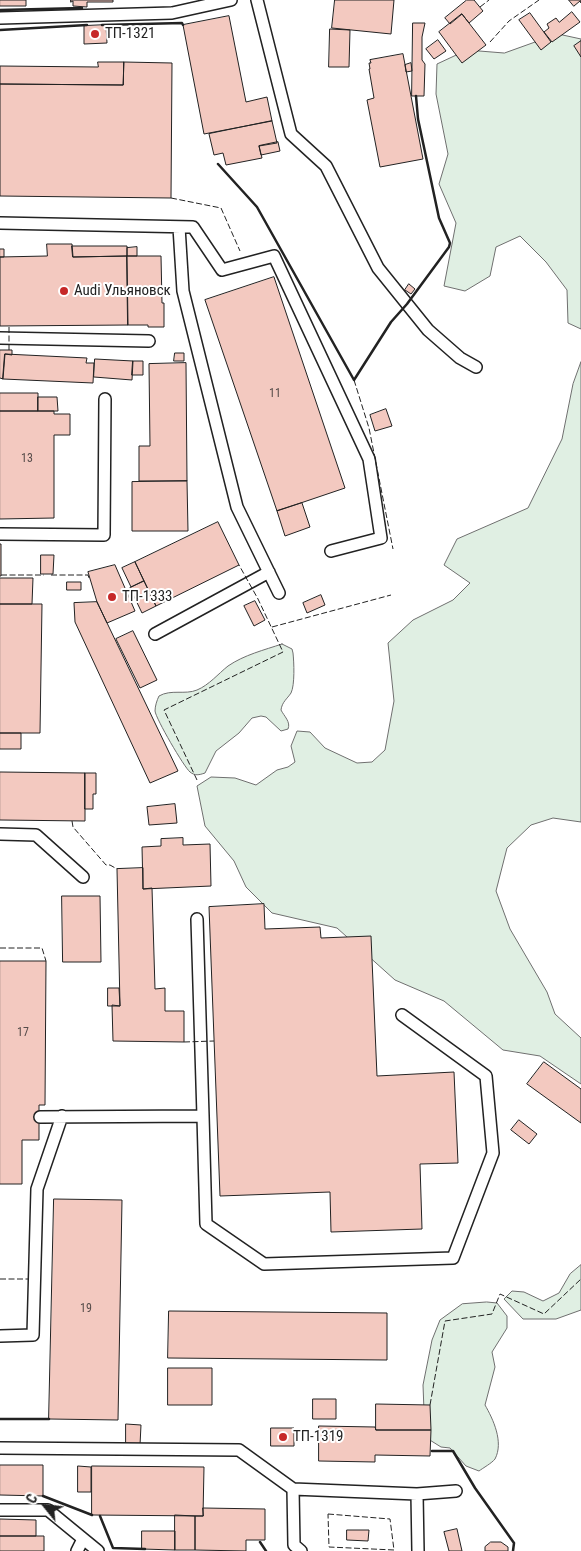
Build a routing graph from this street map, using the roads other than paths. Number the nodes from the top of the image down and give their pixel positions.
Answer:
1 (231, 0) edge
2 (257, 0) edge
3 (0, 18) edge
4 (0, 223) edge
5 (179, 227) junction
6 (0, 338) edge
7 (149, 341) dead end
8 (476, 367) dead end
9 (105, 399) dead end
10 (0, 534) edge
11 (331, 551) dead end
12 (269, 572) junction
13 (279, 593) dead end
14 (155, 634) dead end
15 (0, 834) edge
16 (83, 877) dead end
17 (197, 919) dead end
18 (402, 1015) dead end
19 (62, 1116) junction
20 (203, 1116) junction
21 (40, 1117) dead end
22 (0, 1336) edge
23 (0, 1448) edge
24 (293, 1489) junction
25 (456, 1491) dead end
26 (417, 1494) junction
27 (0, 1510) edge
28 (83, 1539) junction
29 (77, 1551) edge
30 (98, 1551) edge
31 (301, 1551) edge
32 (418, 1551) edge

1 - 3 lane
2 - 8 lane
4 - 5 lane
5 - 11 lane
5 - 12 lane
6 - 7 lane
9 - 10 lane
12 - 13 lane
12 - 14 lane
15 - 16 lane
17 - 20 lane
18 - 20 lane
19 - 20 lane
19 - 21 lane
19 - 22 lane
23 - 24 lane
24 - 26 lane
24 - 31 lane
25 - 26 lane
26 - 32 lane
27 - 28 lane
28 - 29 lane
28 - 30 lane

